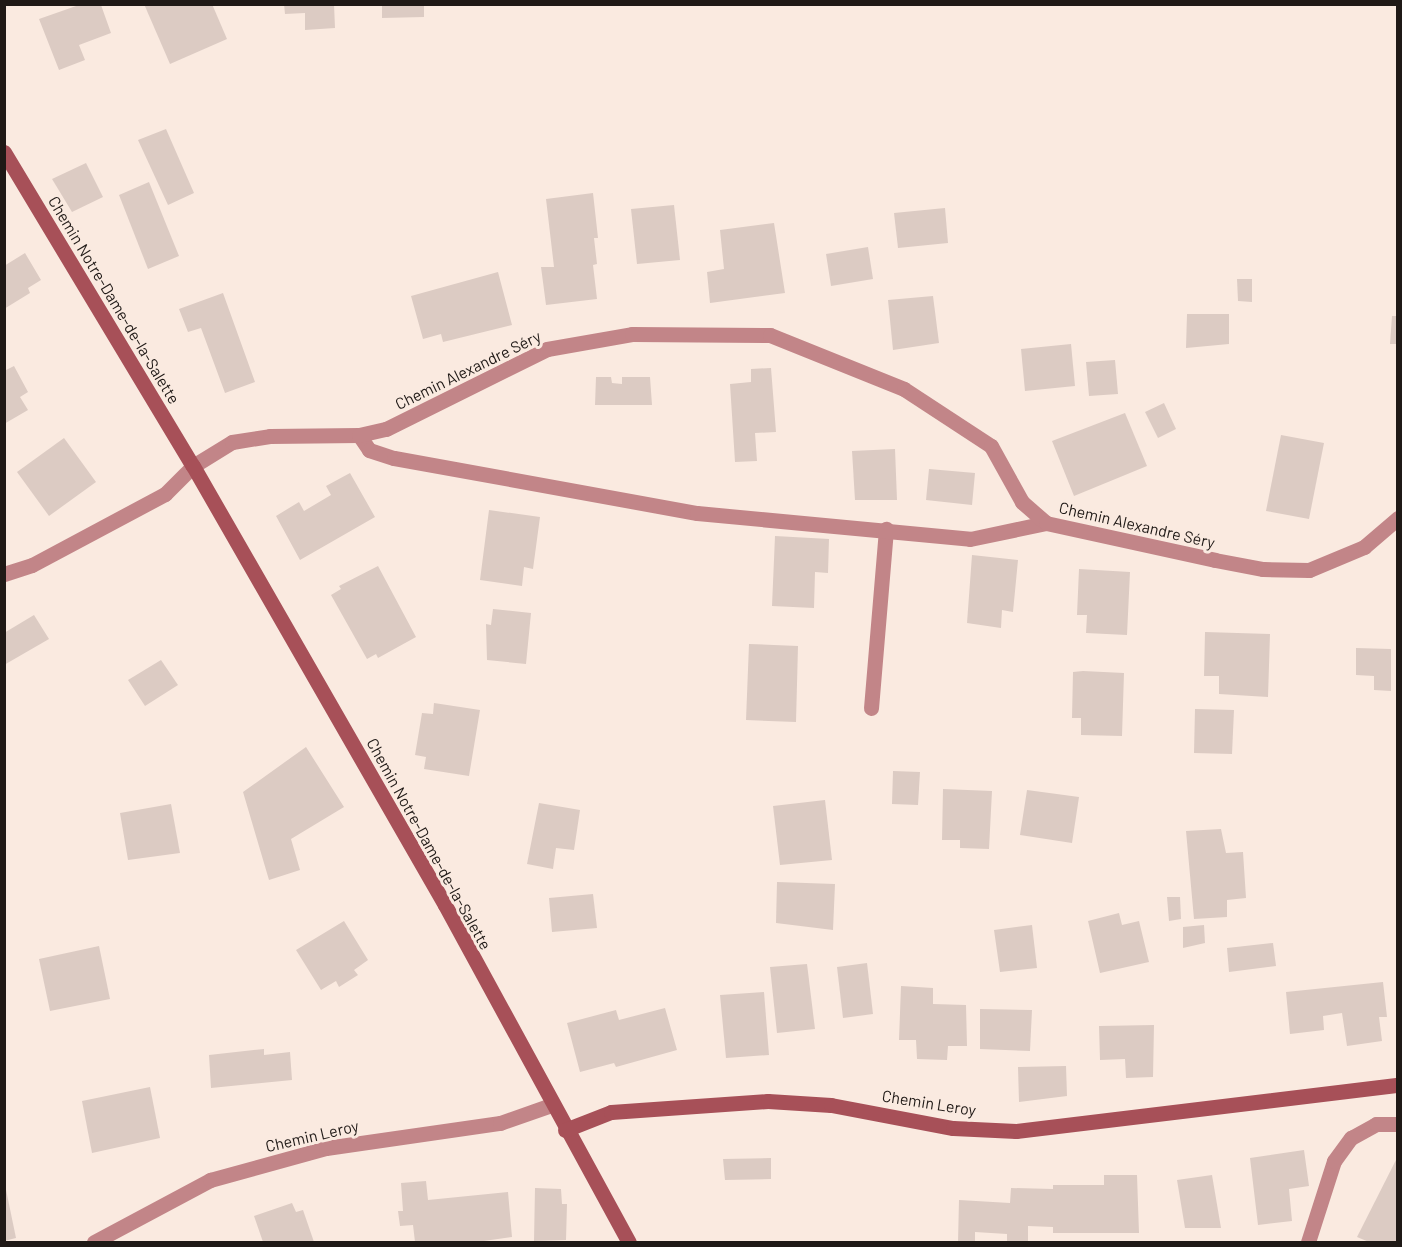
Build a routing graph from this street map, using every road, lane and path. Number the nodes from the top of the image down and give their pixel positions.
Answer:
1 (4, 152) edge
2 (359, 435) junction
3 (193, 466) junction
4 (1398, 518) edge
5 (1046, 523) junction
6 (886, 529) junction
7 (4, 573) edge
8 (872, 708) dead end
9 (1398, 1085) edge
10 (551, 1105) junction
11 (1398, 1124) edge
12 (565, 1130) junction
13 (94, 1242) edge
14 (629, 1242) edge
15 (1308, 1242) edge

1 - 3 street, Chemin Notre-Dame-de-la-Salette
2 - 3 street, Chemin Alexandre Séry
2 - 5 street, Chemin Alexandre Séry
2 - 6 street
3 - 7 street
3 - 10 street, Chemin Notre-Dame-de-la-Salette
4 - 5 street, Chemin Alexandre Séry
5 - 6 street
6 - 8 street
9 - 12 street, Chemin Leroy
10 - 12 street, Chemin Notre-Dame-de-la-Salette
10 - 13 street, Chemin Leroy
11 - 15 street
12 - 14 street, Chemin Notre-Dame-de-la-Salette

